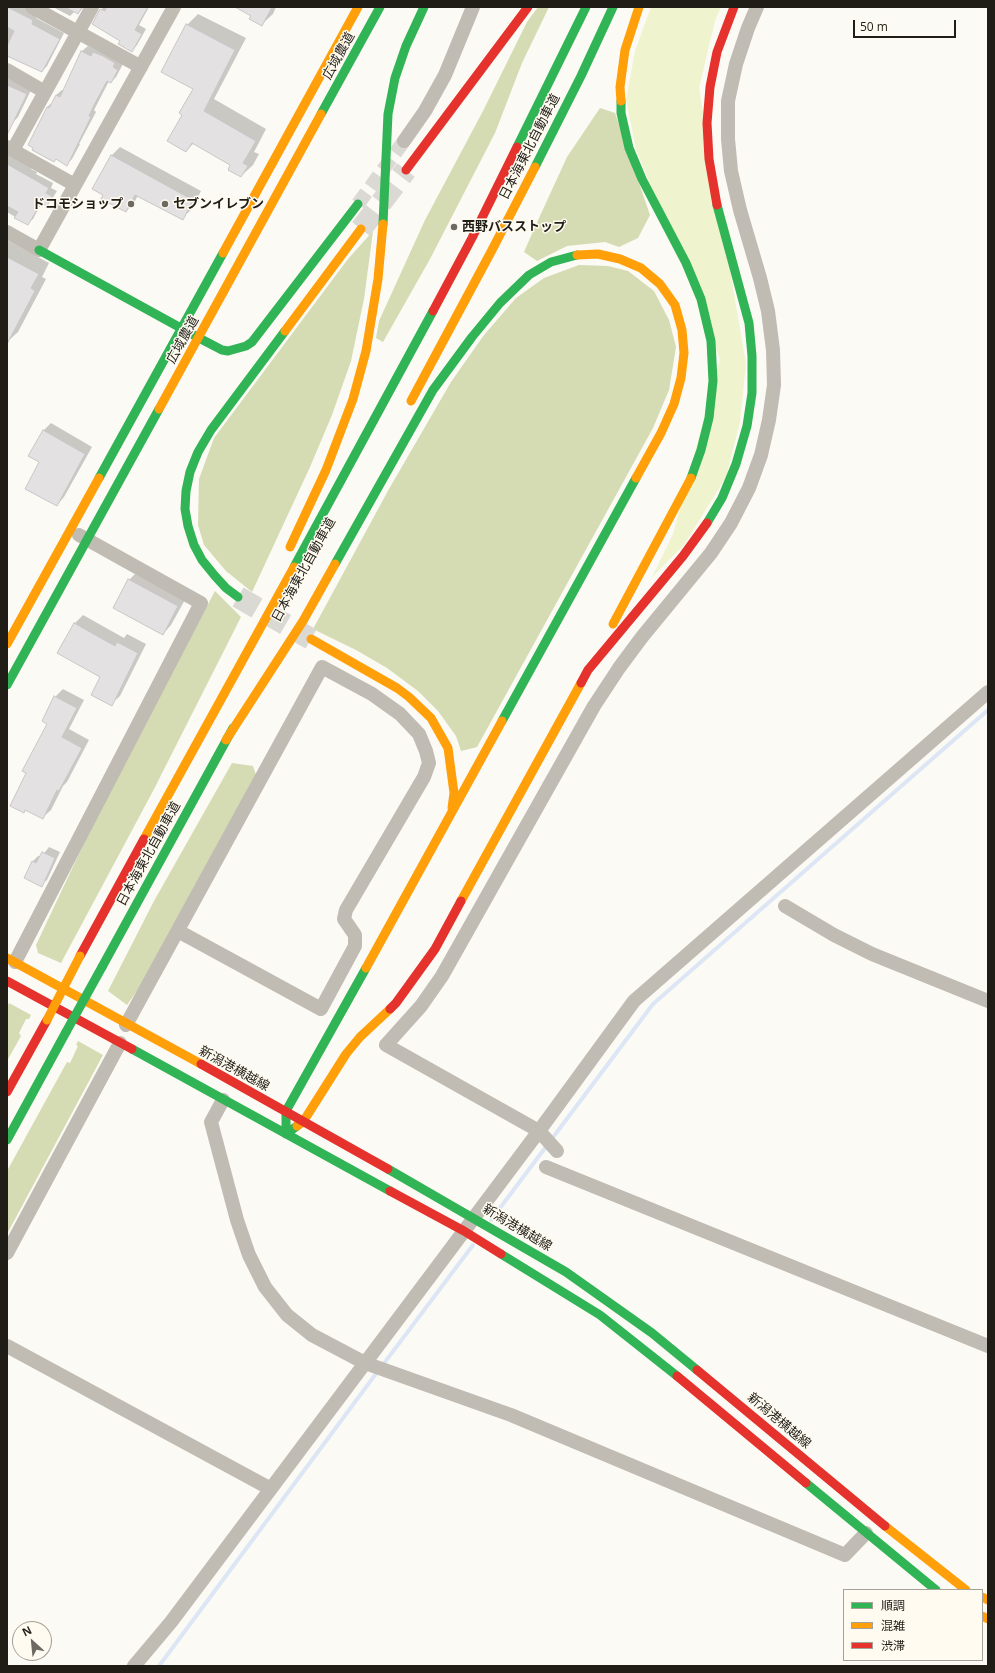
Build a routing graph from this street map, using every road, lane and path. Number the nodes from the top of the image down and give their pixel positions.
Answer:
1 (32, 7) edge
2 (92, 7) edge
3 (174, 7) edge
4 (358, 7) edge
5 (380, 7) edge
6 (424, 7) edge
7 (473, 7) edge
8 (528, 7) edge
9 (586, 7) edge
10 (613, 7) edge
11 (639, 7) edge
12 (734, 7) edge
13 (757, 7) edge
14 (78, 33) junction
15 (141, 66) junction
16 (7, 70) edge
17 (45, 92) junction
18 (404, 142) tunnel mouth
19 (10, 149) edge
20 (406, 170) tunnel mouth
21 (75, 185) junction
22 (358, 204) tunnel mouth
23 (360, 229) tunnel mouth
24 (7, 232) edge
25 (39, 250) junction
26 (181, 328) junction
27 (199, 338) junction
28 (406, 410) dead end
29 (70, 530) junction
30 (87, 540) junction
31 (286, 555) dead end
32 (238, 597) tunnel mouth
33 (266, 598) dead end
34 (286, 630) dead end
35 (311, 639) tunnel mouth
36 (7, 644) edge
37 (588, 670) junction
38 (7, 685) edge
39 (988, 692) edge
40 (203, 733) junction
41 (226, 740) junction
42 (452, 811) junction
43 (785, 906) dead end
44 (178, 931) junction
45 (11, 960) edge
46 (9, 986) edge
47 (988, 1001) edge
48 (126, 1025) junction
49 (120, 1043) junction
50 (7, 1092) edge
51 (223, 1100) junction
52 (286, 1112) junction
53 (303, 1122) junction
54 (539, 1131) junction
55 (286, 1134) junction
56 (7, 1140) edge
57 (557, 1151) dead end
58 (546, 1167) dead end
59 (473, 1217) junction
60 (464, 1230) junction
61 (7, 1253) edge
62 (7, 1346) edge
63 (988, 1346) edge
64 (365, 1362) junction
65 (271, 1489) junction
66 (866, 1533) junction
67 (935, 1589) edge
68 (965, 1589) edge
69 (134, 1666) edge

1 - 14 street
2 - 14 street
3 - 15 street
4 - 26 main road, 広域農道
5 - 27 main road, 広域農道
6 - 31 main road
7 - 18 street
8 - 20 main road
9 - 40 main road, 日本海東北自動車道
10 - 28 main road, 日本海東北自動車道
11 - 37 main road
12 - 37 main road
13 - 54 street
14 - 15 street
14 - 17 street
15 - 21 street
16 - 17 street
17 - 19 street
19 - 21 street
21 - 25 street
22 - 27 main road
23 - 32 main road
24 - 25 street
25 - 26 main road
26 - 27 main road
26 - 29 main road, 広域農道
27 - 30 main road, 広域農道
29 - 30 street
29 - 36 main road, 広域農道
30 - 38 main road, 広域農道
30 - 45 street
33 - 40 main road
34 - 41 main road, 日本海東北自動車道
35 - 42 main road
37 - 53 main road
39 - 54 street
40 - 50 main road, 日本海東北自動車道, bridge
41 - 42 main road
41 - 56 main road, 日本海東北自動車道, bridge
42 - 52 main road
43 - 47 street
44 - 44 street
44 - 48 street
45 - 48 main road, 新潟港横越線
46 - 49 main road
48 - 52 main road, 新潟港横越線
49 - 51 main road
49 - 61 street
51 - 55 main road
51 - 64 street
52 - 53 main road, 新潟港横越線
52 - 55 main road
53 - 55 main road
53 - 59 main road, 新潟港横越線
54 - 57 street
54 - 59 street
55 - 60 main road
58 - 63 street
59 - 60 street
59 - 68 main road, 新潟港横越線
60 - 64 street
60 - 66 main road
62 - 65 street
64 - 65 street
64 - 66 street
65 - 69 street
66 - 67 main road

